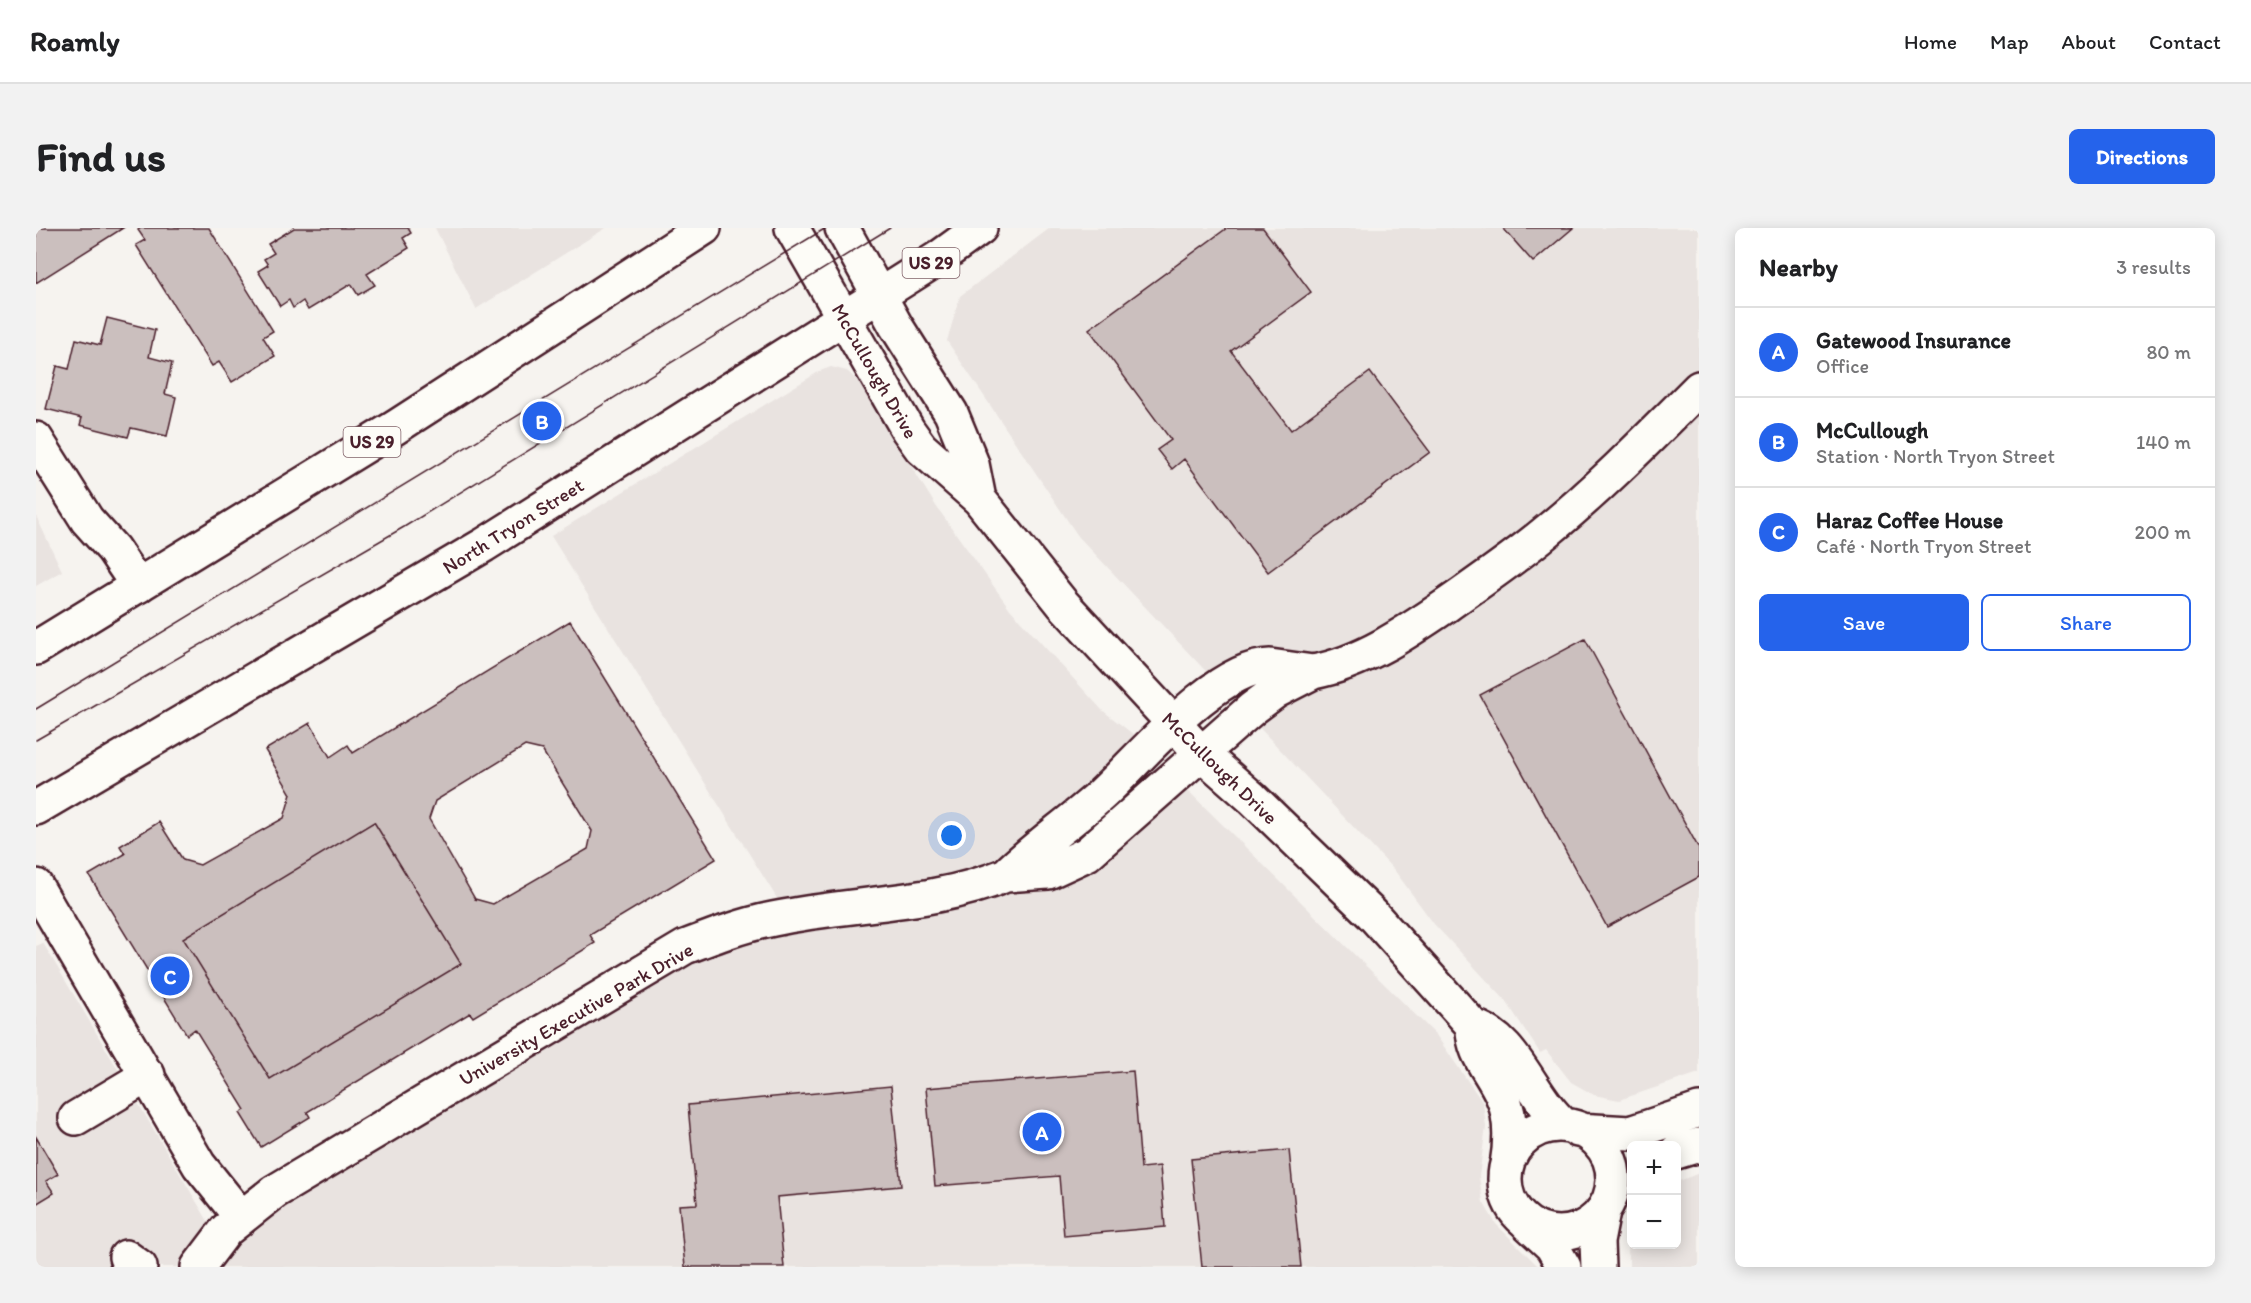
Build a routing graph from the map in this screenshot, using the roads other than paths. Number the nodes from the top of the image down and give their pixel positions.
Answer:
1 (704, 228) edge
2 (792, 228) edge
3 (980, 228) edge
4 (844, 232) edge
5 (880, 295) junction
6 (844, 318) junction
7 (1699, 388) edge
8 (36, 439) edge
9 (979, 499) junction
10 (138, 586) junction
11 (37, 644) edge
12 (1313, 672) junction
13 (1174, 725) junction
14 (1202, 754) junction
15 (36, 808) edge
16 (1006, 875) junction
17 (36, 886) edge
18 (1473, 1026) junction
19 (148, 1075) junction
20 (1699, 1110) edge
21 (76, 1118) dead end
22 (1570, 1127) junction
23 (1699, 1145) edge
24 (1681, 1151) edge
25 (1507, 1165) junction
26 (1627, 1183) edge
27 (1606, 1208) junction
28 (240, 1216) junction
29 (1526, 1222) junction
30 (198, 1267) edge
31 (1564, 1267) edge
32 (1598, 1267) edge

1 - 10 street, US 29
2 - 6 street, McCullough Drive
3 - 5 street, North Tryon Street / US 29
4 - 5 street, McCullough Drive
5 - 6 street, North Tryon Street / US 29
5 - 9 street, McCullough Drive
6 - 9 street, McCullough Drive
6 - 15 street, North Tryon Street / US 29
7 - 12 street, University Executive Park Drive
8 - 10 street
9 - 13 street, McCullough Drive
10 - 11 street, US 29
12 - 13 street, University Executive Park Drive
12 - 14 street, University Executive Park Drive
13 - 14 street, McCullough Drive
13 - 16 street, University Executive Park Drive
14 - 16 street, University Executive Park Drive
14 - 18 street, McCullough Drive
16 - 28 street, University Executive Park Drive
17 - 19 street
18 - 22 street, McCullough Drive
18 - 25 street, McCullough Drive
19 - 21 street
19 - 28 street
20 - 22 street
22 - 25 street
22 - 27 street, McCullough Drive
23 - 24 street
25 - 29 street, McCullough Drive
26 - 27 street
27 - 29 street
27 - 32 street, McCullough Drive
28 - 30 street, University Executive Park Drive
29 - 31 street, McCullough Drive

